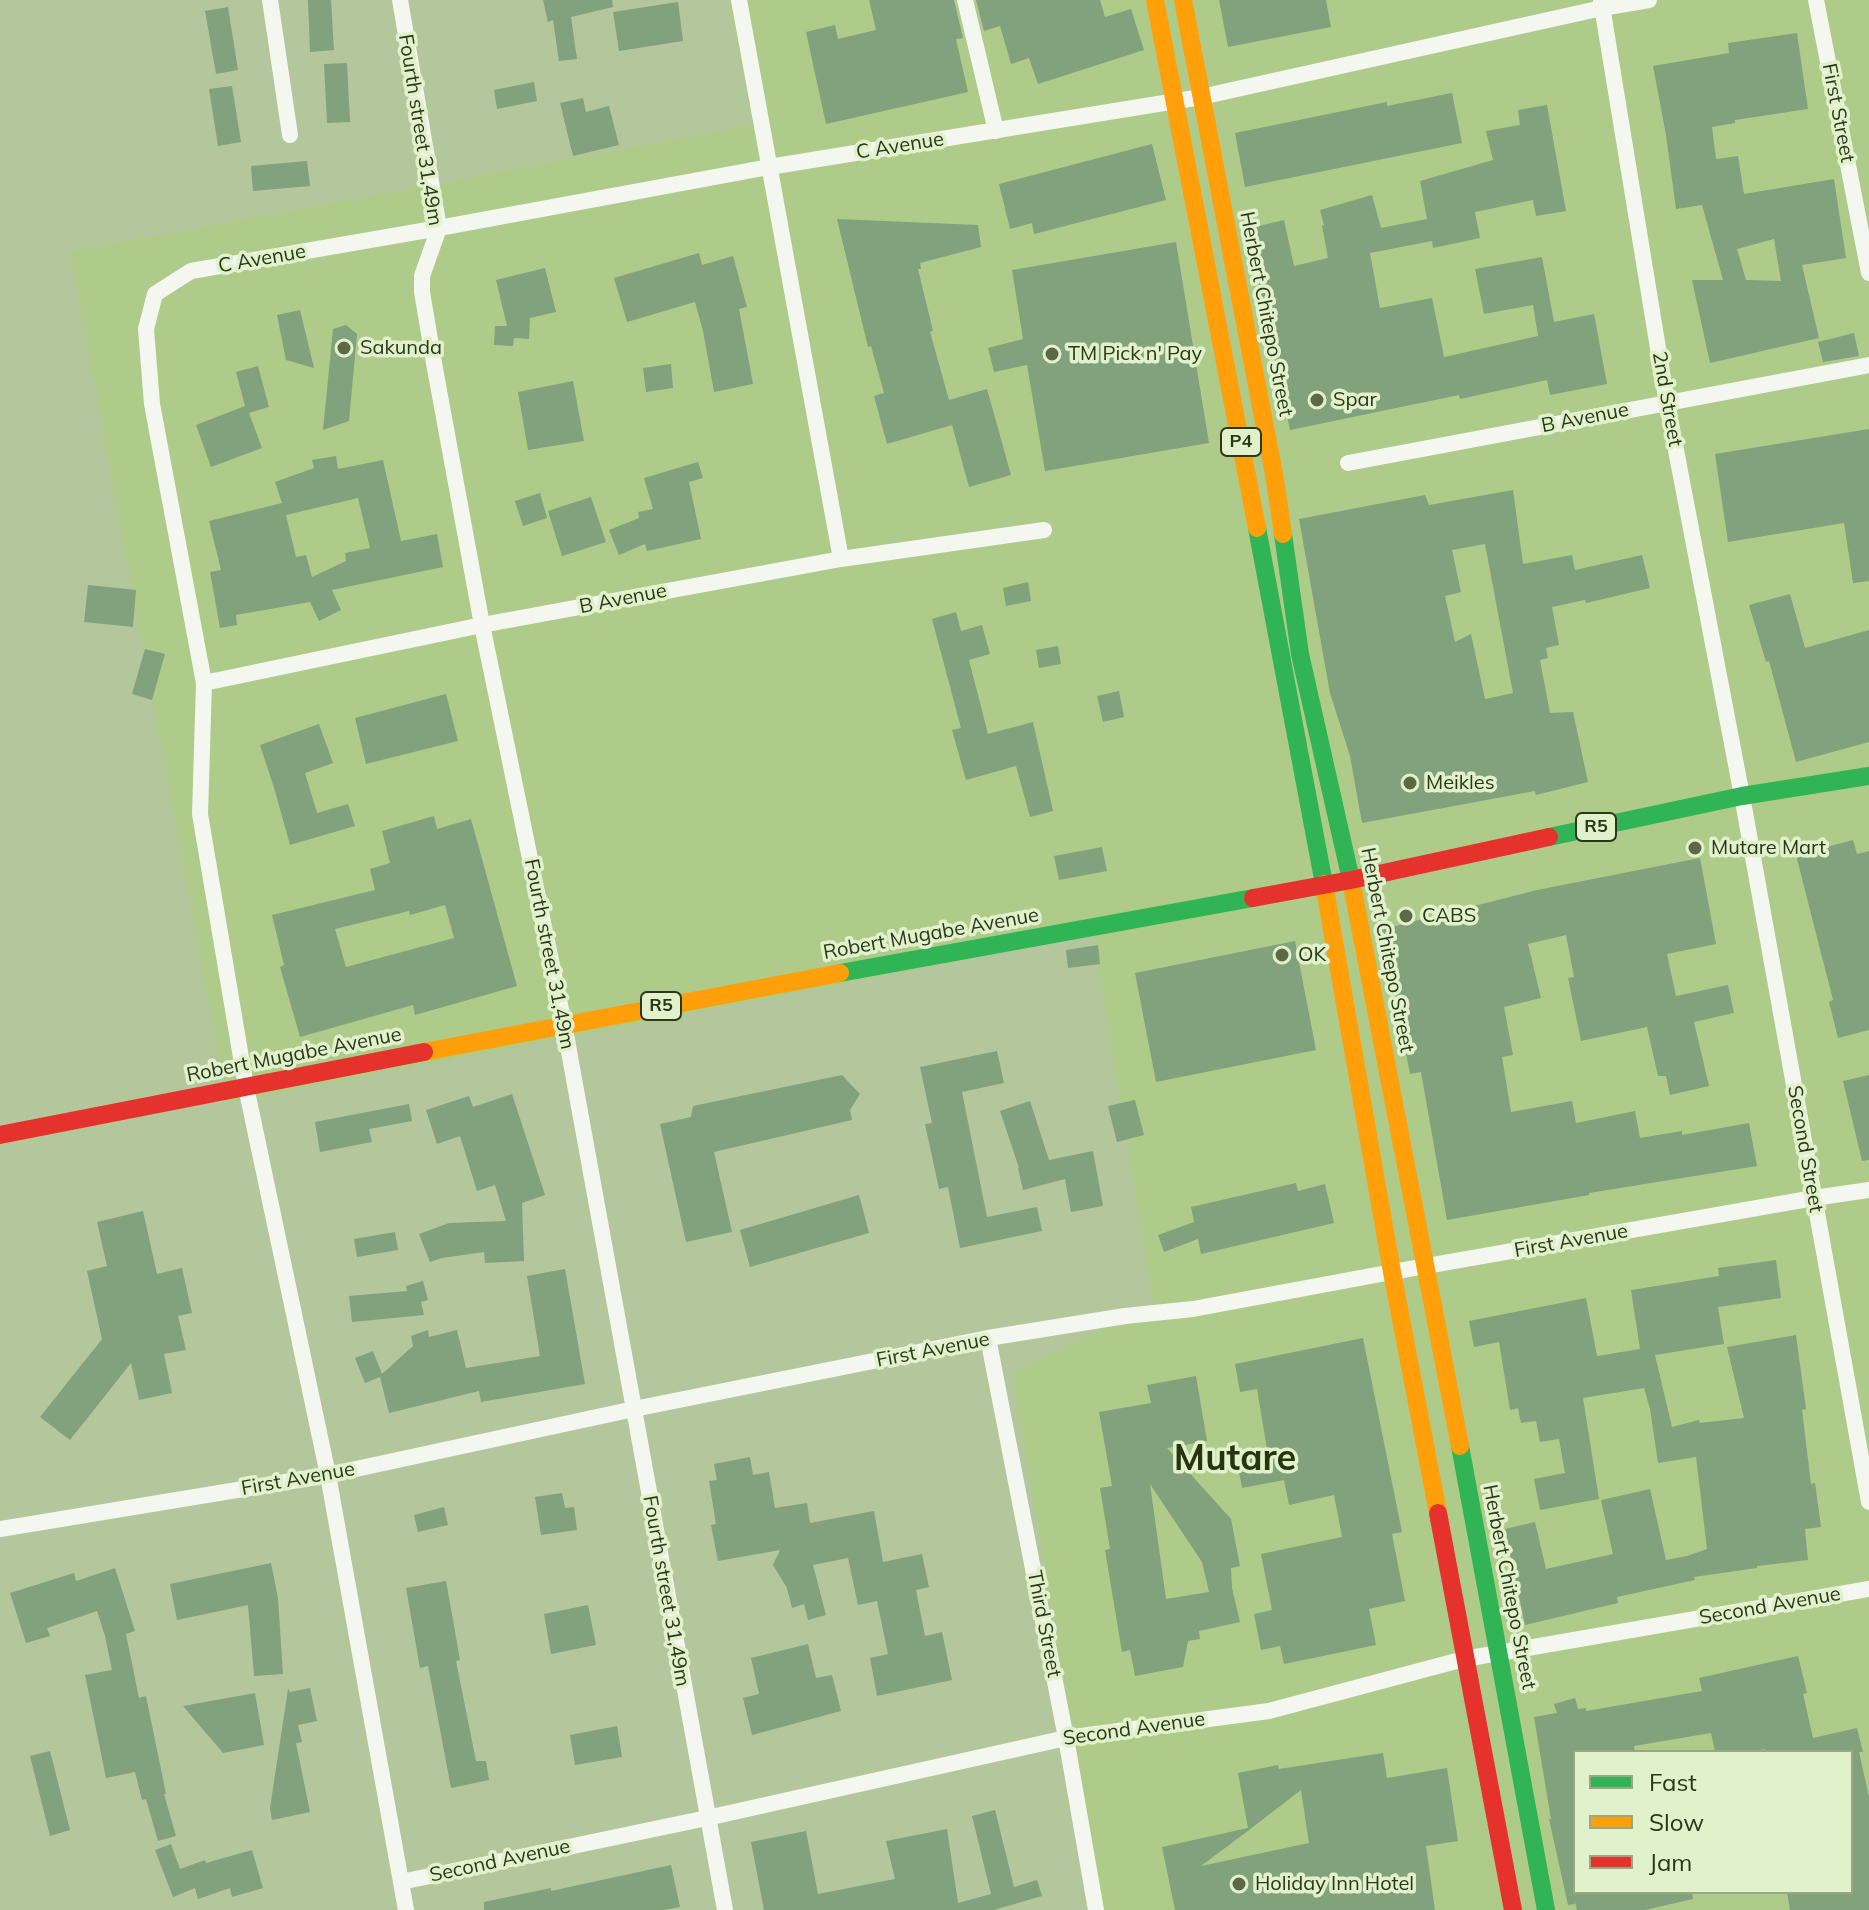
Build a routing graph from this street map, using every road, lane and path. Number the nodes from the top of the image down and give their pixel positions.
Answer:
1 (270, 0) edge
2 (400, 0) edge
3 (739, 0) edge
4 (965, 0) edge
5 (1155, 0) edge
6 (1183, 0) edge
7 (1649, 0) edge
8 (1816, 0) edge
9 (1602, 4) edge
10 (1201, 97) junction
11 (1173, 100) junction
12 (996, 131) junction
13 (290, 135) dead end
14 (769, 167) junction
15 (439, 228) junction
16 (1869, 273) edge
17 (1869, 365) edge
18 (1667, 403) junction
19 (1348, 463) dead end
20 (1044, 530) dead end
21 (841, 559) junction
22 (482, 625) junction
23 (204, 683) junction
24 (1869, 776) edge
25 (1742, 796) junction
26 (1351, 880) junction
27 (1324, 884) junction
28 (564, 1024) junction
29 (246, 1087) junction
30 (0, 1135) edge
31 (1869, 1190) edge
32 (1814, 1198) junction
33 (1427, 1267) junction
34 (1392, 1272) junction
35 (988, 1338) junction
36 (634, 1409) junction
37 (328, 1475) junction
38 (1869, 1502) edge
39 (0, 1529) edge
40 (1869, 1589) edge
41 (1499, 1653) junction
42 (1464, 1659) junction
43 (1066, 1738) junction
44 (707, 1818) junction
45 (401, 1882) junction
46 (406, 1910) edge
47 (725, 1910) edge
48 (1096, 1910) edge
49 (1513, 1910) edge
50 (1546, 1910) edge

1 - 13 street
2 - 15 street, Fourth street 31,49m
3 - 14 street
4 - 12 street
5 - 11 main road, P4
6 - 10 main road, Herbert Chitepo Street / P4
7 - 9 street, C Avenue
8 - 16 street, First Street
9 - 10 street, C Avenue
9 - 18 street, 2nd Street
10 - 11 street, C Avenue
10 - 26 main road, Herbert Chitepo Street / P4
11 - 12 street, C Avenue
11 - 27 main road, P4
12 - 14 street, C Avenue
14 - 15 street, C Avenue
14 - 21 street
15 - 22 street, Fourth street 31,49m
15 - 23 street, C Avenue
17 - 18 street, B Avenue
18 - 19 street, B Avenue
18 - 25 street, 2nd Street
20 - 21 street, B Avenue
21 - 22 street, B Avenue
22 - 23 street, B Avenue
22 - 28 street, Fourth street 31,49m
23 - 29 street
24 - 25 main road, Robert Mugabe Avenue / R5
25 - 26 main road, Robert Mugabe Avenue / R5
25 - 32 street, Second Street
26 - 27 main road, Robert Mugabe Avenue / R5
26 - 33 main road, Herbert Chitepo Street
27 - 28 main road, Robert Mugabe Avenue / R5
27 - 34 main road
28 - 29 main road, Robert Mugabe Avenue / R5
28 - 36 street, Fourth street 31,49m
29 - 30 main road, Robert Mugabe Avenue / R5
29 - 37 street
31 - 32 street, First Avenue
32 - 33 street, First Avenue
32 - 38 street, Second Street
33 - 34 street, First Avenue
33 - 41 main road, Herbert Chitepo Street
34 - 35 street, First Avenue
34 - 42 main road
35 - 36 street, First Avenue
35 - 43 street, Third Street
36 - 37 street, First Avenue
36 - 44 street, Fourth street 31,49m
37 - 39 street, First Avenue
37 - 45 street
40 - 41 street, Second Avenue
41 - 42 street, Second Avenue
41 - 50 main road, Herbert Chitepo Street
42 - 43 street, Second Avenue
42 - 49 main road
43 - 44 street, Second Avenue
43 - 48 street, Third Street
44 - 45 street, Second Avenue
44 - 47 street, Fourth street 31,49m
45 - 46 street

